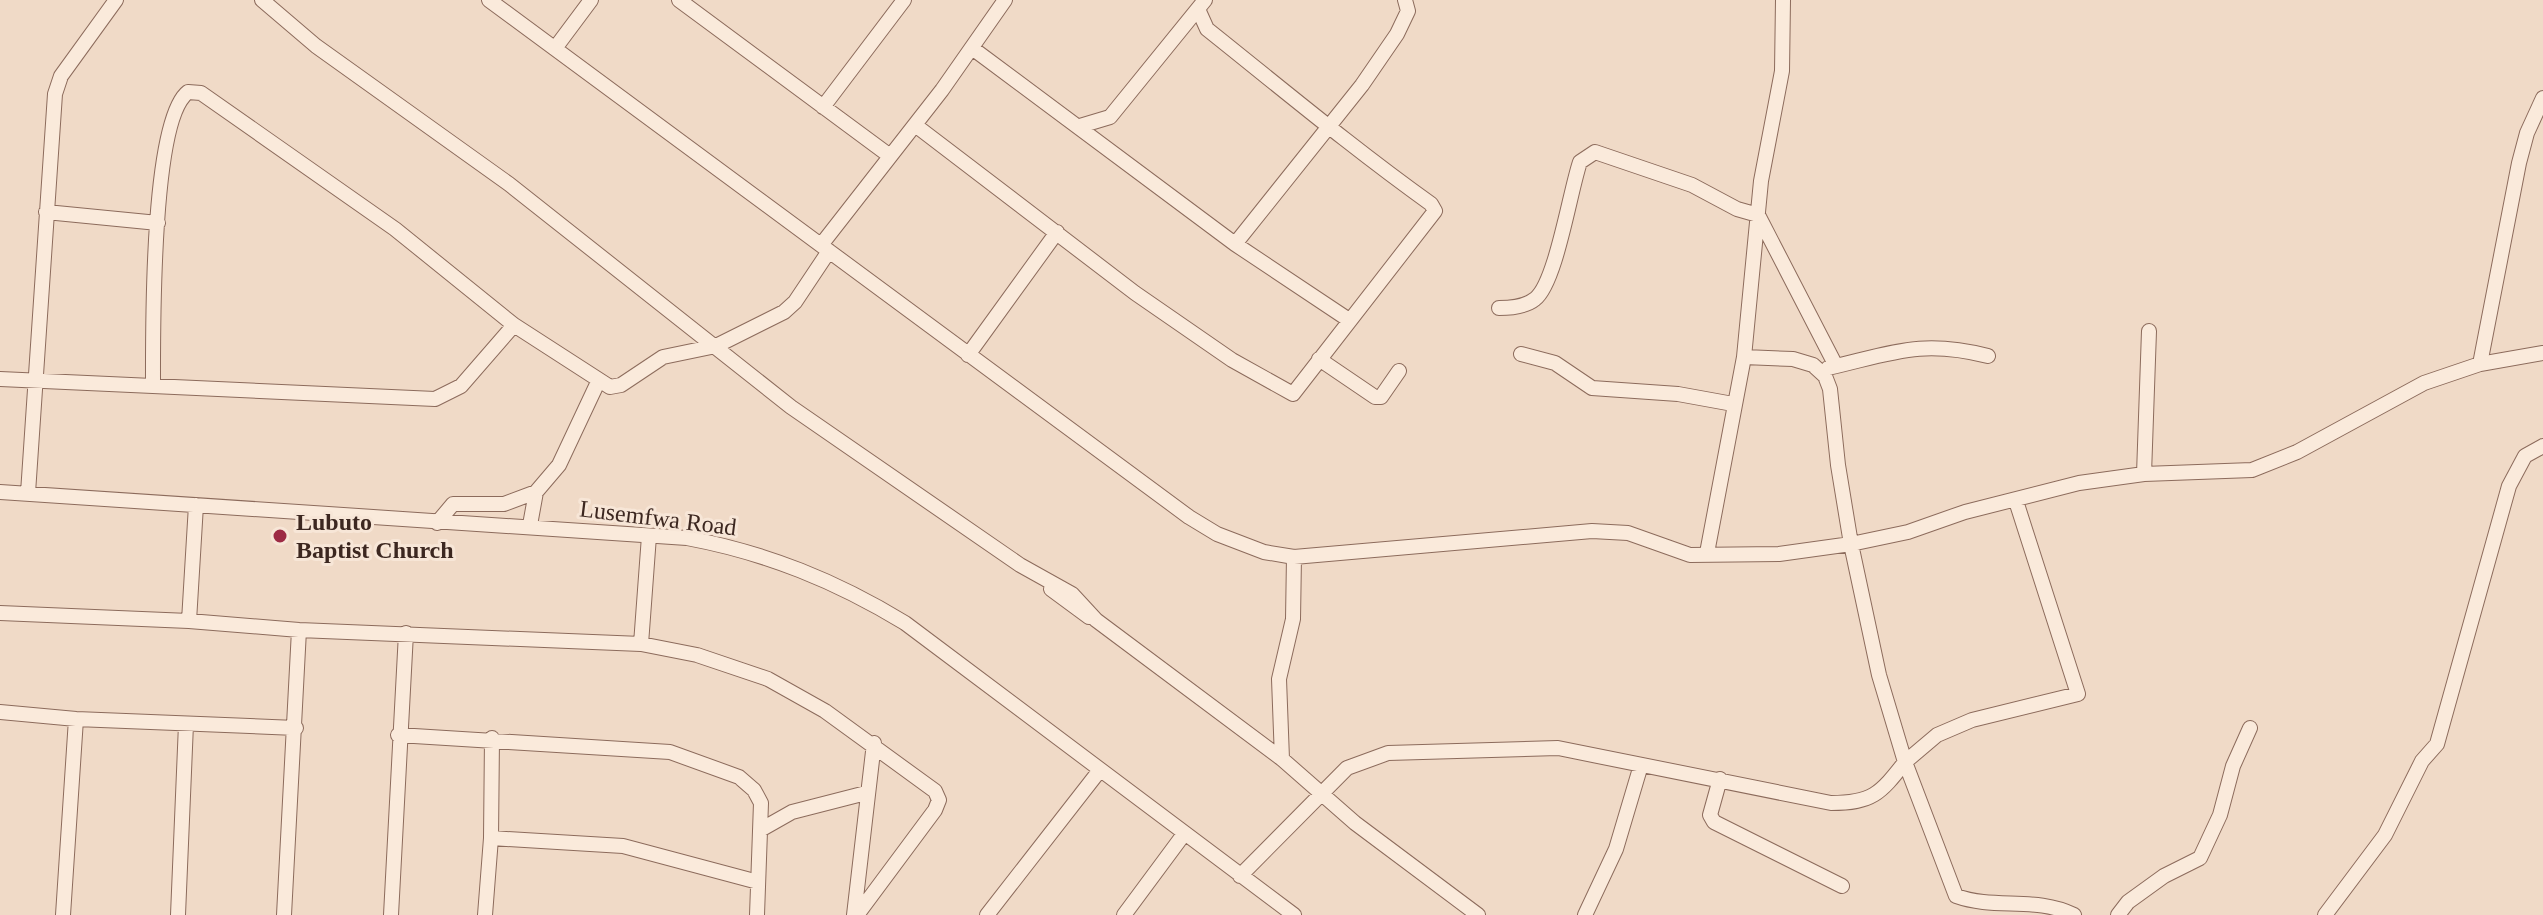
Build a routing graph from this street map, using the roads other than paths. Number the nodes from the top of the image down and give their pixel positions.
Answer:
1 (262, 0) edge
2 (489, 0) edge
3 (591, 0) edge
4 (679, 0) edge
5 (904, 0) edge
6 (1005, 0) edge
7 (1405, 0) edge
8 (1783, 0) edge
9 (109, 3) edge
10 (1202, 4) edge
11 (1182, 27) junction
12 (1207, 29) junction
13 (556, 47) junction
14 (972, 48) junction
15 (2543, 98) edge
16 (823, 107) junction
17 (915, 125) junction
18 (1328, 125) junction
19 (1080, 126) junction
20 (890, 156) junction
21 (46, 212) junction
22 (1758, 215) junction
23 (158, 223) junction
24 (1057, 232) junction
25 (1235, 244) junction
26 (825, 248) junction
27 (1499, 308) dead end
28 (1349, 320) junction
29 (514, 325) junction
30 (2149, 331) dead end
31 (716, 346) junction
32 (2543, 353) edge
33 (1521, 354) dead end
34 (968, 355) junction
35 (1988, 356) dead end
36 (1744, 357) junction
37 (1319, 359) junction
38 (2480, 364) junction
39 (1836, 366) junction
40 (1820, 370) junction
41 (1399, 371) dead end
42 (0, 379) edge
43 (36, 381) junction
44 (598, 382) junction
45 (153, 385) junction
46 (1733, 404) junction
47 (2543, 446) edge
48 (2144, 474) junction
49 (0, 492) edge
50 (536, 492) junction
51 (28, 493) junction
52 (2016, 501) junction
53 (196, 505) junction
54 (437, 523) junction
55 (530, 525) junction
56 (649, 536) junction
57 (1851, 544) junction
58 (1707, 553) junction
59 (1294, 557) junction
60 (0, 613) edge
61 (189, 621) junction
62 (299, 630) junction
63 (406, 633) junction
64 (641, 644) junction
65 (0, 712) edge
66 (76, 719) junction
67 (186, 724) junction
68 (296, 728) junction
69 (2250, 728) dead end
70 (398, 735) junction
71 (492, 738) junction
72 (874, 743) junction
73 (1282, 759) junction
74 (1905, 762) junction
75 (1641, 765) junction
76 (1100, 770) junction
77 (1720, 779) junction
78 (866, 793) junction
79 (1323, 794) junction
80 (762, 829) junction
81 (1184, 834) junction
82 (491, 838) junction
83 (1240, 876) junction
84 (758, 882) junction
85 (1842, 886) dead end
86 (63, 915) edge
87 (178, 915) edge
88 (284, 915) edge
89 (391, 915) edge
90 (485, 915) edge
91 (757, 915) edge
92 (856, 915) edge
93 (987, 915) edge
94 (1124, 915) edge
95 (1294, 915) edge
96 (1478, 915) edge
97 (1585, 915) edge
98 (2074, 915) edge
99 (2118, 915) edge
100 (2325, 915) edge

1 - 31 street
2 - 13 street
3 - 13 street
4 - 16 street
5 - 16 street
6 - 14 street
7 - 18 street
8 - 22 street
9 - 21 street
10 - 11 street
10 - 12 street
11 - 12 street
11 - 19 street
12 - 18 street
13 - 26 street
14 - 17 street
14 - 19 street
15 - 38 street
16 - 20 street
17 - 20 street
17 - 24 street
18 - 25 street
18 - 28 street
19 - 25 street
20 - 26 street
21 - 23 street
21 - 43 street
22 - 27 street
22 - 36 street
22 - 39 street
23 - 29 street
23 - 45 street
24 - 34 street
24 - 37 street
25 - 28 street
26 - 31 street
26 - 34 street
28 - 37 street
29 - 44 street
29 - 45 street
30 - 48 street
31 - 44 street
31 - 73 street
32 - 38 street
33 - 46 street
34 - 59 street
35 - 39 street
36 - 40 street
36 - 46 street
37 - 41 street
38 - 48 street
39 - 40 street
40 - 57 street
42 - 43 street
43 - 45 street
43 - 51 street
44 - 50 street
46 - 58 street
47 - 100 street
48 - 52 street
49 - 51 street, Lusemfwa Road
50 - 54 street
50 - 55 street
51 - 53 street, Lusemfwa Road
52 - 57 street
52 - 74 street
53 - 54 street, Lusemfwa Road
53 - 61 street
54 - 55 street, Lusemfwa Road
55 - 56 street, Lusemfwa Road
56 - 64 street
56 - 76 street, Lusemfwa Road
57 - 58 street
57 - 74 street
58 - 59 street
59 - 73 street
60 - 61 street
61 - 62 street
62 - 63 street
62 - 68 street
63 - 64 street
63 - 70 street
64 - 72 street
65 - 66 street
66 - 67 street
66 - 86 street
67 - 68 street
67 - 87 street
68 - 88 street
69 - 99 street
70 - 71 street
70 - 89 street
71 - 80 street
71 - 82 street
72 - 78 street
72 - 92 street
73 - 79 street
74 - 77 street
74 - 98 street
75 - 77 street
75 - 79 street
75 - 97 street
76 - 81 street, Lusemfwa Road
76 - 93 street
77 - 85 street
78 - 80 street
78 - 92 street
79 - 83 street
79 - 96 street
80 - 84 street
81 - 83 street, Lusemfwa Road
81 - 94 street
82 - 84 street
82 - 90 street
83 - 95 street, Lusemfwa Road
84 - 91 street

